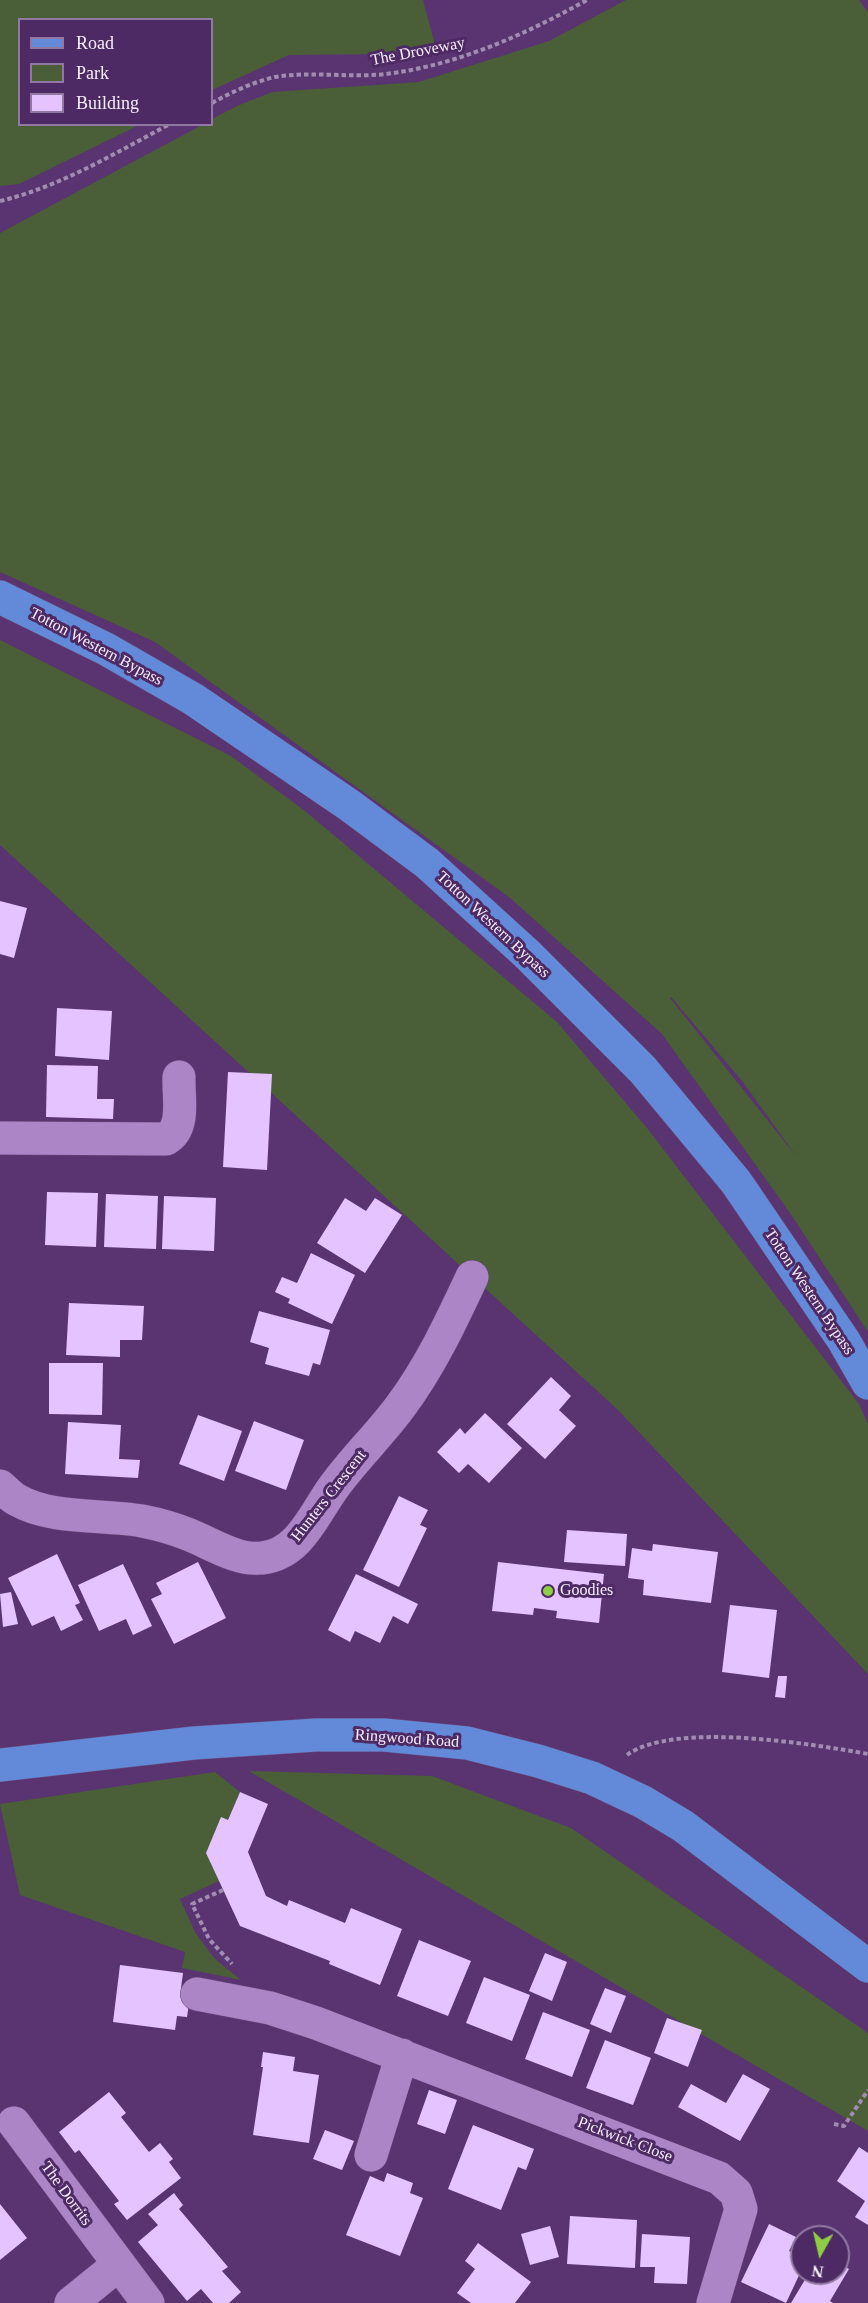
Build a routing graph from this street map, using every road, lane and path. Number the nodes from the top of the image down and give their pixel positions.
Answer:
1 (587, 0) edge
2 (213, 102) edge
3 (166, 126) edge
4 (0, 201) edge
5 (0, 597) edge
6 (178, 1077) dead end
7 (0, 1138) edge
8 (472, 1277) dead end
9 (868, 1383) edge
10 (0, 1486) edge
11 (868, 1754) edge
12 (0, 1765) edge
13 (609, 1785) junction
14 (223, 1890) dead end
15 (832, 1941) junction
16 (868, 1953) edge
17 (868, 1966) edge
18 (239, 1969) dead end
19 (197, 1994) dead end
20 (402, 2055) junction
21 (868, 2090) edge
22 (14, 2123) dead end
23 (834, 2124) dead end
24 (371, 2155) dead end
25 (118, 2265) junction
26 (71, 2303) edge
27 (148, 2303) edge
28 (713, 2303) edge

1 - 2 path, The Droveway
3 - 4 path
5 - 9 main road, Totton Western Bypass
6 - 7 street
8 - 10 street, Hunters Crescent
11 - 13 path
12 - 13 main road, Ringwood Road
13 - 15 main road, Ringwood Road
14 - 18 path
15 - 16 main road, Ringwood Road
15 - 17 main road, Ringwood Road
19 - 20 street, Pickwick Close
20 - 24 street
20 - 28 street, Pickwick Close
21 - 23 path
22 - 25 street, The Dorrits
25 - 26 street
25 - 27 street, The Dorrits

